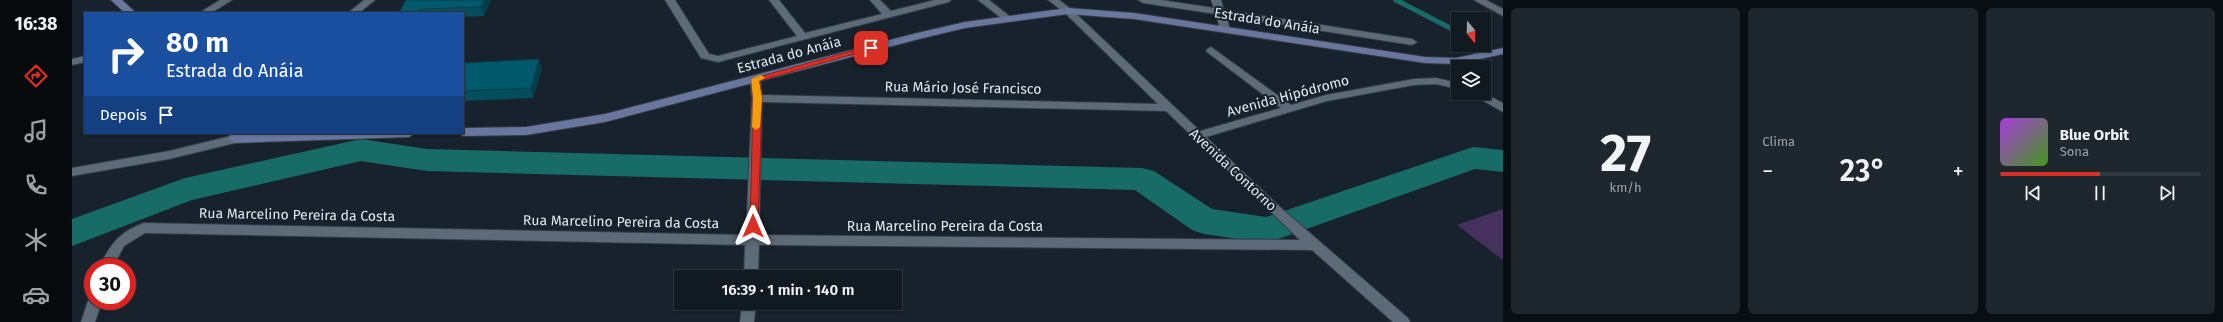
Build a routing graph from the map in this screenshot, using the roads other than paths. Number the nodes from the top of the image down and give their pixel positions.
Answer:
1 (116, 0) edge
2 (226, 0) edge
3 (370, 0) edge
4 (670, 0) edge
5 (774, 0) edge
6 (875, 0) edge
7 (946, 0) edge
8 (983, 0) edge
9 (1052, 0) edge
10 (1143, 0) edge
11 (1216, 0) edge
12 (1479, 0) edge
13 (1068, 11) junction
14 (130, 12) edge
15 (206, 12) edge
16 (354, 12) edge
17 (1219, 12) junction
18 (1503, 13) edge
19 (889, 15) junction
20 (1008, 19) junction
21 (1225, 30) junction
22 (803, 37) junction
23 (1412, 42) dead end
24 (1211, 50) dead end
25 (1503, 51) edge
26 (84, 60) edge
27 (72, 62) edge
28 (755, 79) junction
29 (1451, 84) edge
30 (757, 98) junction
31 (1488, 100) edge
32 (1168, 108) junction
33 (1503, 108) edge
34 (1290, 109) junction
35 (464, 132) edge
36 (351, 134) edge
37 (236, 136) edge
38 (1197, 136) junction
39 (72, 172) edge
40 (753, 240) junction
41 (1310, 242) junction
42 (110, 258) edge
43 (751, 270) edge
44 (92, 310) edge
45 (748, 310) edge
46 (88, 322) edge
47 (747, 322) edge
48 (1403, 322) edge

1 - 14 street
2 - 15 street
3 - 16 street
4 - 22 street
5 - 22 street
6 - 19 street
7 - 19 street
8 - 20 street
9 - 13 street, Avenida Contorno
10 - 17 street
11 - 17 street
12 - 18 street
13 - 20 street, Estrada do Anáia
13 - 21 street, Estrada do Anáia
13 - 32 street, Avenida Contorno
17 - 21 street
17 - 23 street
19 - 22 street
20 - 28 street, Estrada do Anáia
21 - 25 street, Estrada do Anáia
24 - 34 street
26 - 27 street
28 - 30 street
28 - 35 street, Estrada do Anáia
29 - 34 street, Avenida Hipódromo
30 - 32 street, Rua Mário José Francisco
30 - 40 street
31 - 33 street
32 - 38 street, Avenida Contorno
34 - 38 street, Avenida Hipódromo
36 - 37 street
37 - 39 street
38 - 41 street, Avenida Contorno
40 - 41 street, Rua Marcelino Pereira da Costa
40 - 42 street, Rua Marcelino Pereira da Costa
40 - 43 street
41 - 48 street, Avenida Contorno
44 - 46 street
45 - 47 street

